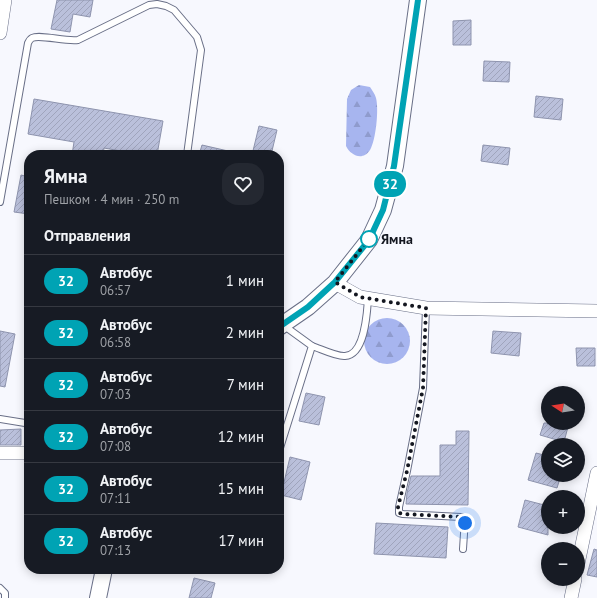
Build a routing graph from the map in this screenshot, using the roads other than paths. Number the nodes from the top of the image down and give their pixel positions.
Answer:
1 (5, 0) edge
2 (418, 0) edge
3 (0, 33) edge
4 (188, 150) edge
5 (0, 202) edge
6 (335, 282) junction
7 (368, 299) junction
8 (426, 308) junction
9 (597, 311) edge
10 (284, 324) edge
11 (284, 328) edge
12 (312, 346) junction
13 (0, 419) edge
14 (24, 423) edge
15 (284, 435) edge
16 (0, 453) edge
17 (24, 453) edge
18 (597, 473) edge
19 (583, 542) edge
20 (463, 549) dead end
21 (103, 574) edge
22 (574, 586) edge
23 (0, 588) edge
24 (5, 598) edge
25 (98, 598) edge
26 (571, 598) edge

1 - 3 street
2 - 6 street
4 - 5 lane
6 - 7 street
6 - 10 street
7 - 8 street
7 - 12 lane
8 - 9 street
8 - 20 lane
11 - 12 lane
12 - 15 lane
13 - 14 lane
16 - 17 street
18 - 19 street
21 - 25 street
22 - 26 street
23 - 24 lane

